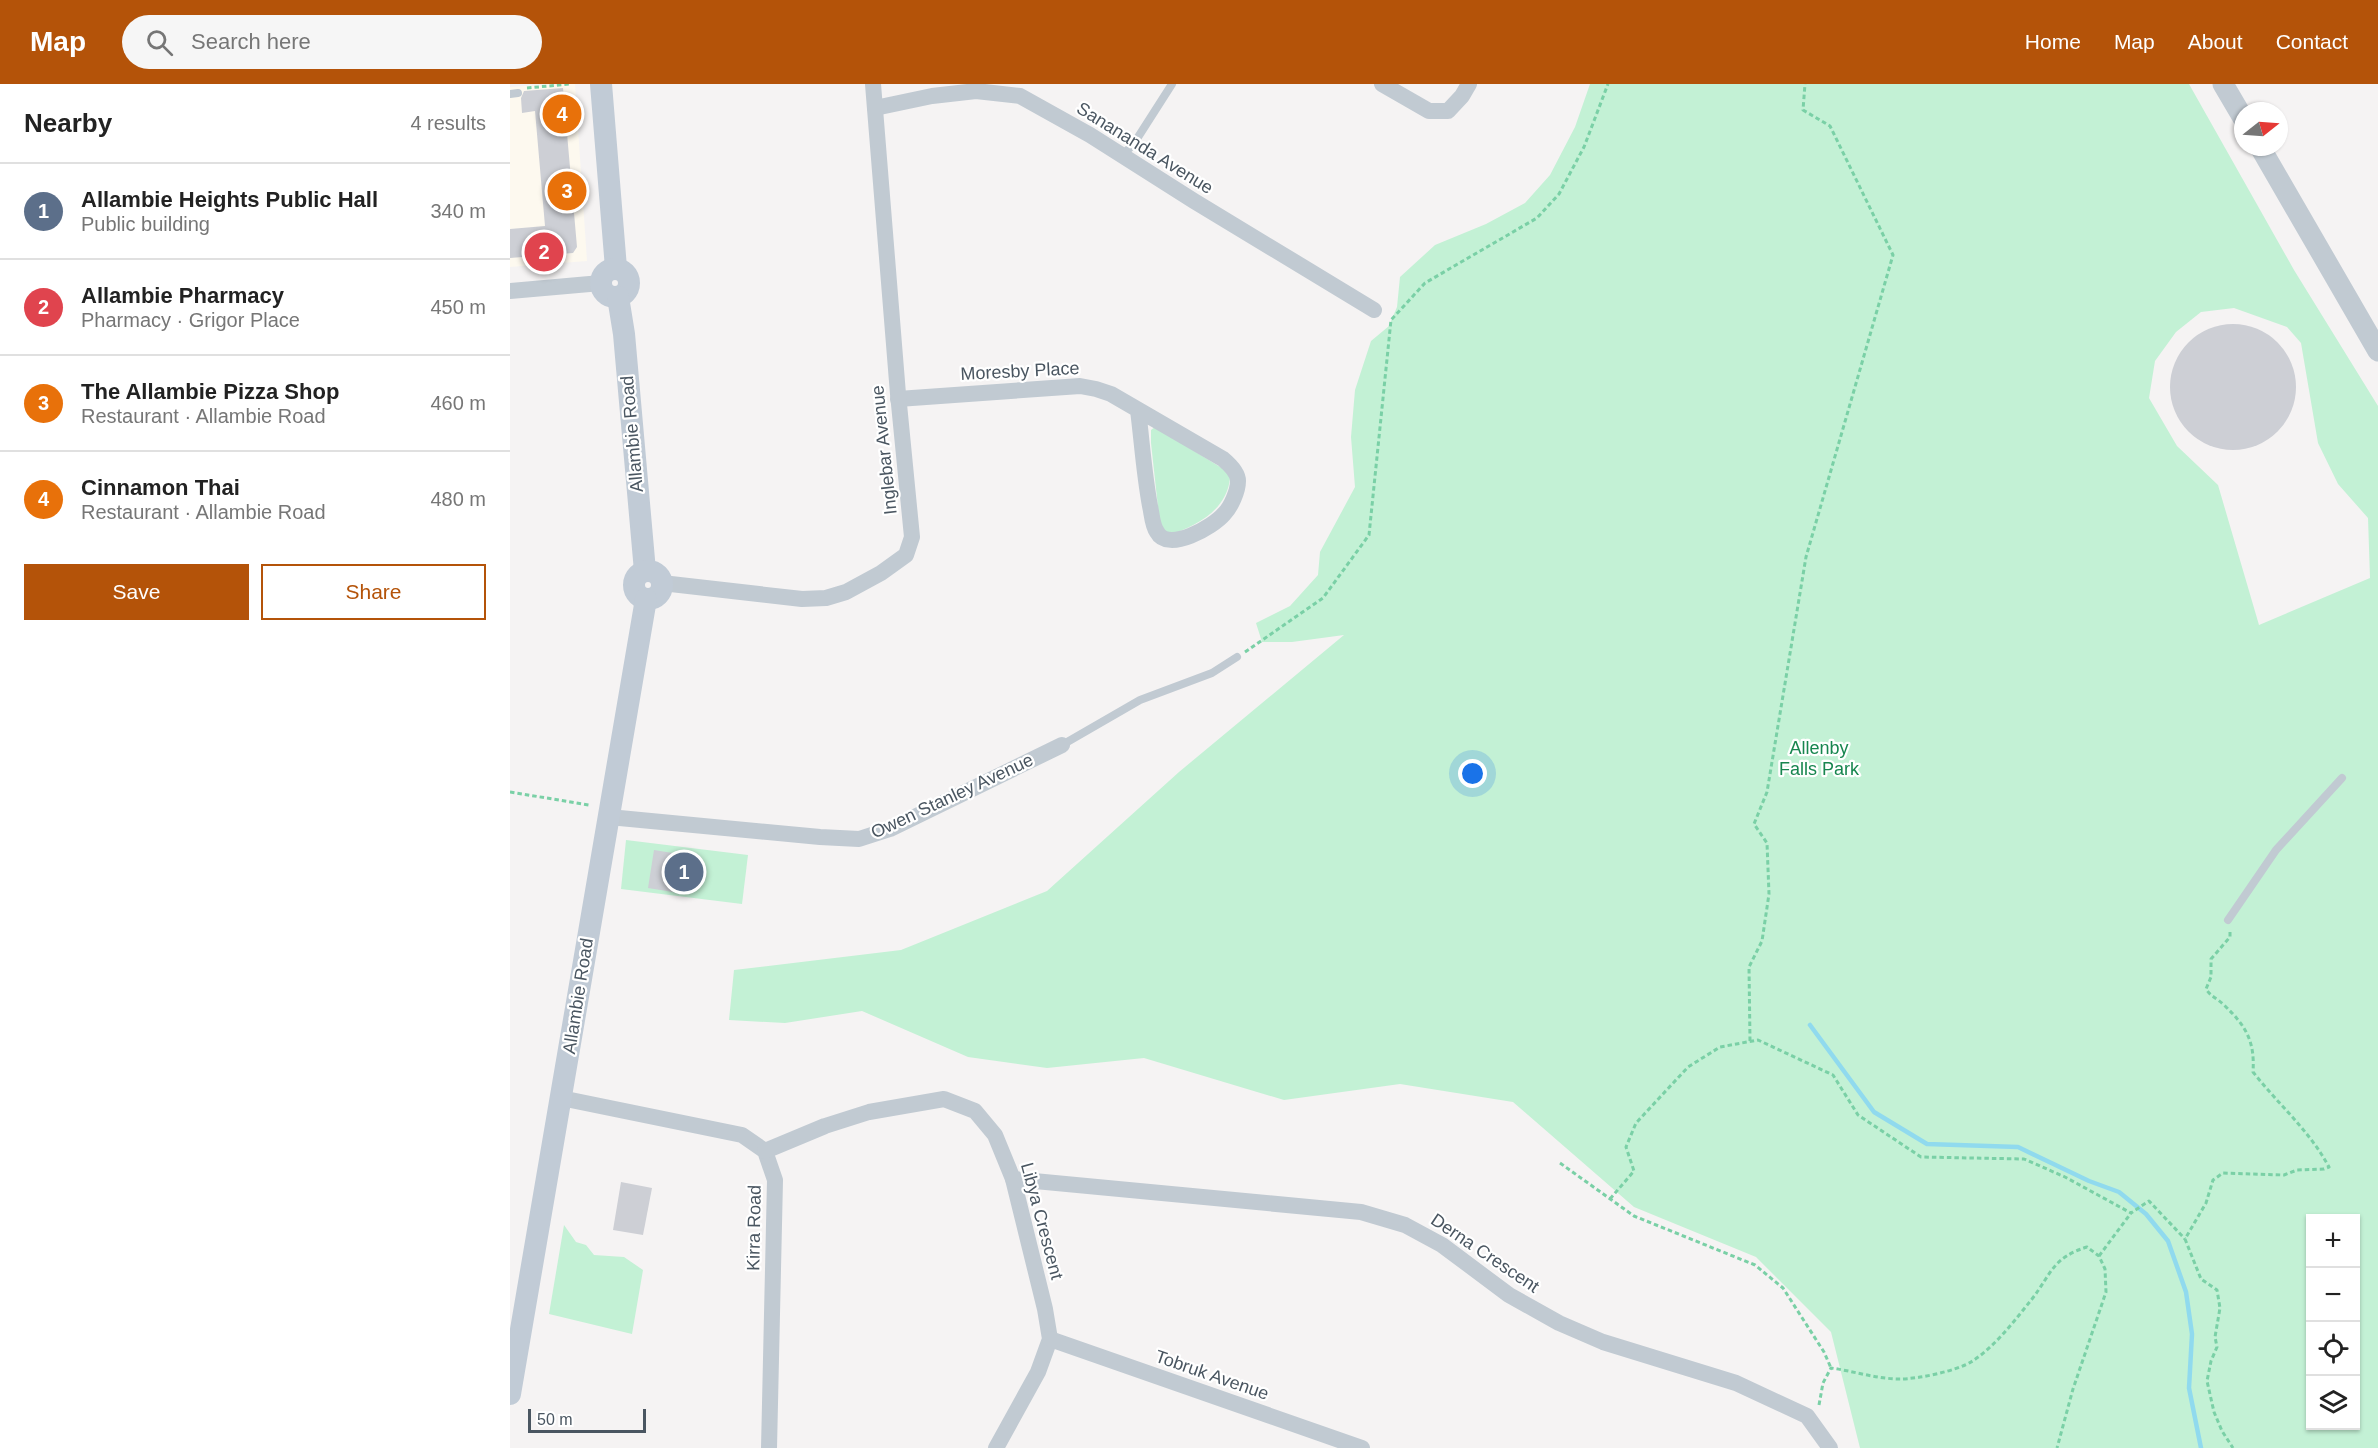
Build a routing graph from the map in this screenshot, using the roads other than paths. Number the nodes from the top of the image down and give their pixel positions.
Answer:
1 (601, 84) edge
2 (873, 84) edge
3 (1172, 84) edge
4 (1382, 84) edge
5 (1469, 84) edge
6 (2223, 84) edge
7 (2234, 103) edge
8 (875, 108) junction
9 (1122, 155) junction
10 (2265, 156) edge
11 (611, 283) junction
12 (510, 291) edge
13 (1374, 310) dead end
14 (2378, 351) edge
15 (898, 399) junction
16 (1138, 410) junction
17 (651, 585) junction
18 (1236, 657) road end
19 (1062, 745) joint
20 (2342, 778) dead end
21 (609, 817) junction
22 (2228, 920) road end
23 (561, 1098) junction
24 (765, 1151) junction
25 (1013, 1179) junction
26 (1050, 1340) junction
27 (510, 1394) edge
28 (769, 1448) edge
29 (996, 1448) edge
30 (1362, 1448) edge
31 (1830, 1448) edge

1 - 11 main road, Allambie Road
2 - 8 street, Inglebar Avenue
3 - 9 lane
4 - 5 street
6 - 7 street
8 - 9 street, Sanananda Avenue
8 - 15 street, Inglebar Avenue
9 - 13 street, Sanananda Avenue
10 - 14 street
11 - 12 street
11 - 17 main road, Allambie Road
15 - 16 street, Moresby Place
15 - 17 street, Inglebar Avenue
16 - 16 street, Moresby Place
17 - 21 main road, Allambie Road
18 - 19 lane, Owen Stanley Avenue
19 - 21 street, Owen Stanley Avenue
20 - 22 lane
21 - 23 main road, Allambie Road
23 - 24 street
23 - 27 main road, Allambie Road
24 - 25 street, Libya Crescent
24 - 28 street, Kirra Road
25 - 26 street, Libya Crescent
25 - 31 street, Derna Crescent
26 - 29 street, Libya Crescent
26 - 30 street, Tobruk Avenue

